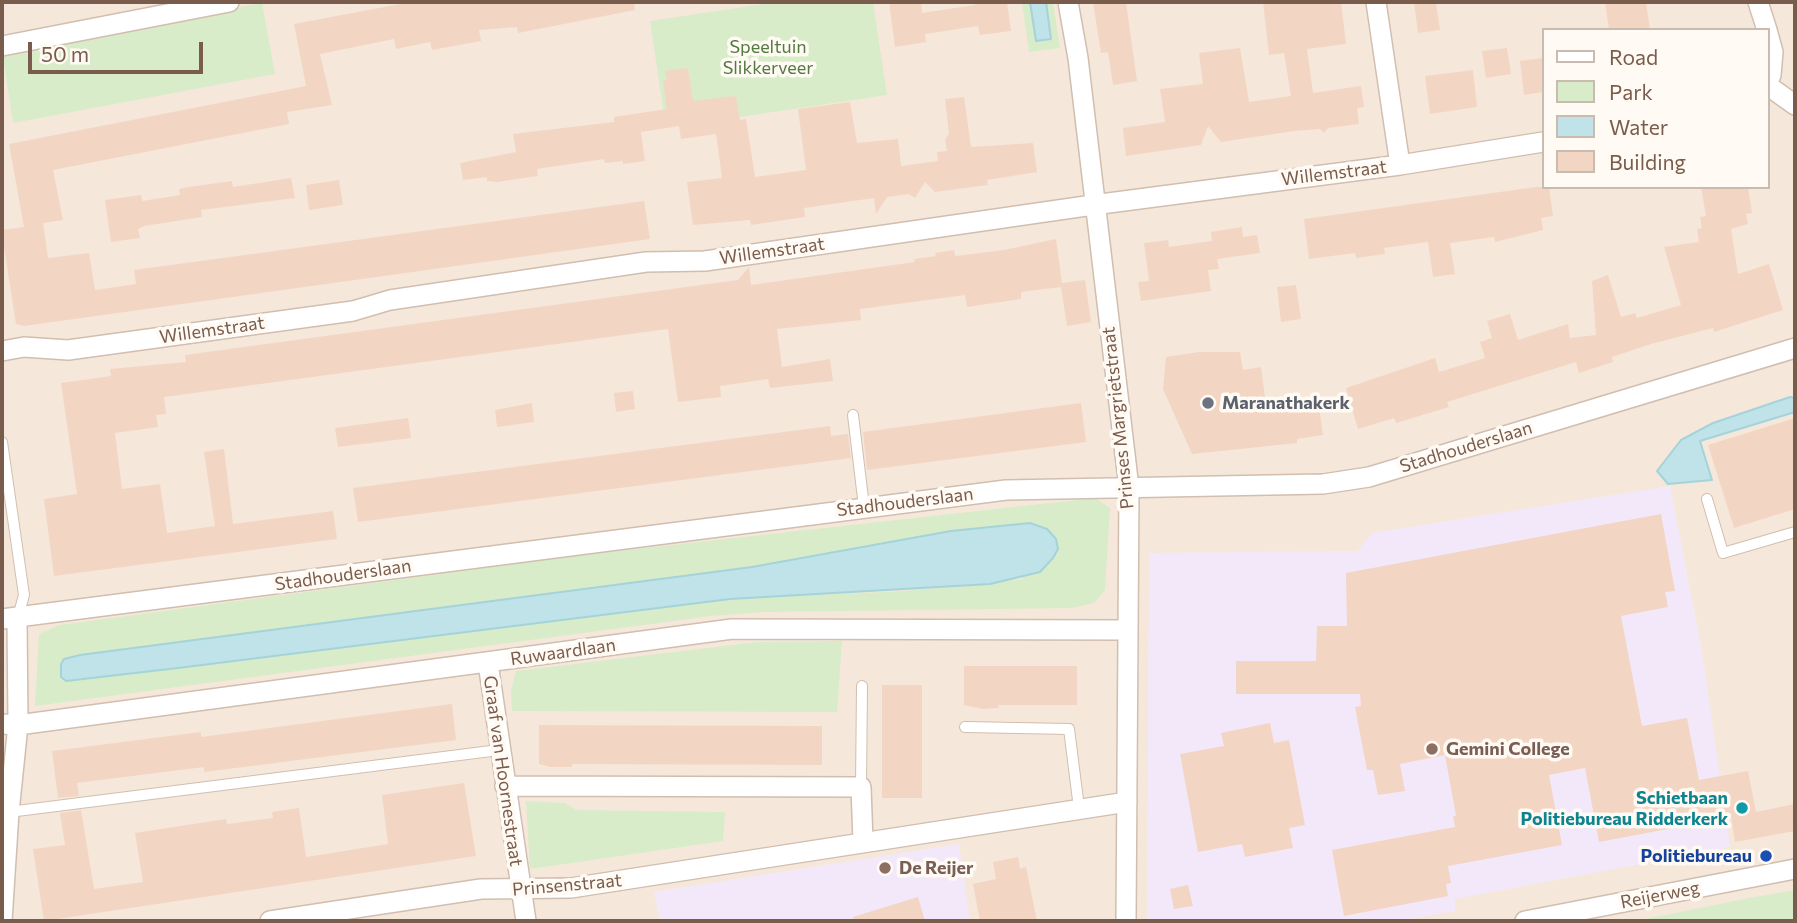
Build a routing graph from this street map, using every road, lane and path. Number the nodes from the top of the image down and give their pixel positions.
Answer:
1 (229, 2) edge
2 (1068, 2) edge
3 (1376, 2) edge
4 (1758, 2) edge
5 (1766, 28) edge
6 (1769, 37) edge
7 (2, 47) edge
8 (1769, 73) edge
9 (1769, 86) edge
10 (1795, 105) edge
11 (1542, 142) edge
12 (1400, 165) junction
13 (1093, 205) junction
14 (1795, 348) edge
15 (2, 351) edge
16 (853, 415) dead end
17 (2, 442) edge
18 (1129, 488) junction
19 (1707, 499) dead end
20 (864, 506) junction
21 (1795, 532) edge
22 (10, 619) edge
23 (1128, 630) junction
24 (488, 663) junction
25 (862, 686) dead end
26 (10, 725) edge
27 (965, 727) dead end
28 (499, 750) junction
29 (505, 786) junction
30 (861, 787) junction
31 (1127, 802) junction
32 (1079, 808) junction
33 (9, 812) junction
34 (863, 842) junction
35 (1795, 869) edge
36 (521, 891) junction
37 (2, 907) edge
38 (2, 921) edge
39 (270, 921) edge
40 (526, 921) edge
41 (1126, 921) edge
42 (1525, 921) edge

1 - 7 street
2 - 13 street, Prinses Margrietstraat
3 - 12 street
4 - 5 street
6 - 8 street
9 - 10 street
11 - 12 street, Willemstraat
12 - 13 street, Willemstraat
13 - 15 street, Willemstraat
13 - 18 street, Prinses Margrietstraat
14 - 18 street, Stadhouderslaan
16 - 20 lane
17 - 22 lane
18 - 20 street, Stadhouderslaan
18 - 23 street, Prinses Margrietstraat
19 - 21 lane
20 - 22 street, Stadhouderslaan
22 - 26 street
23 - 24 street, Ruwaardlaan
23 - 31 street, Prinses Margrietstraat
24 - 26 street, Ruwaardlaan
24 - 28 street, Graaf van Hoornestraat
25 - 30 lane
26 - 33 street
27 - 32 lane
28 - 29 street, Graaf van Hoornestraat
28 - 33 lane
29 - 30 street
29 - 36 street, Graaf van Hoornestraat
30 - 34 street
31 - 32 street, Prinsenstraat
31 - 41 street, Prinses Margrietstraat
32 - 34 street, Prinsenstraat
33 - 37 street
34 - 36 street, Prinsenstraat
35 - 42 street, Reijerweg
36 - 39 street, Prinsenstraat
36 - 40 street, Graaf van Hoornestraat
37 - 38 street

